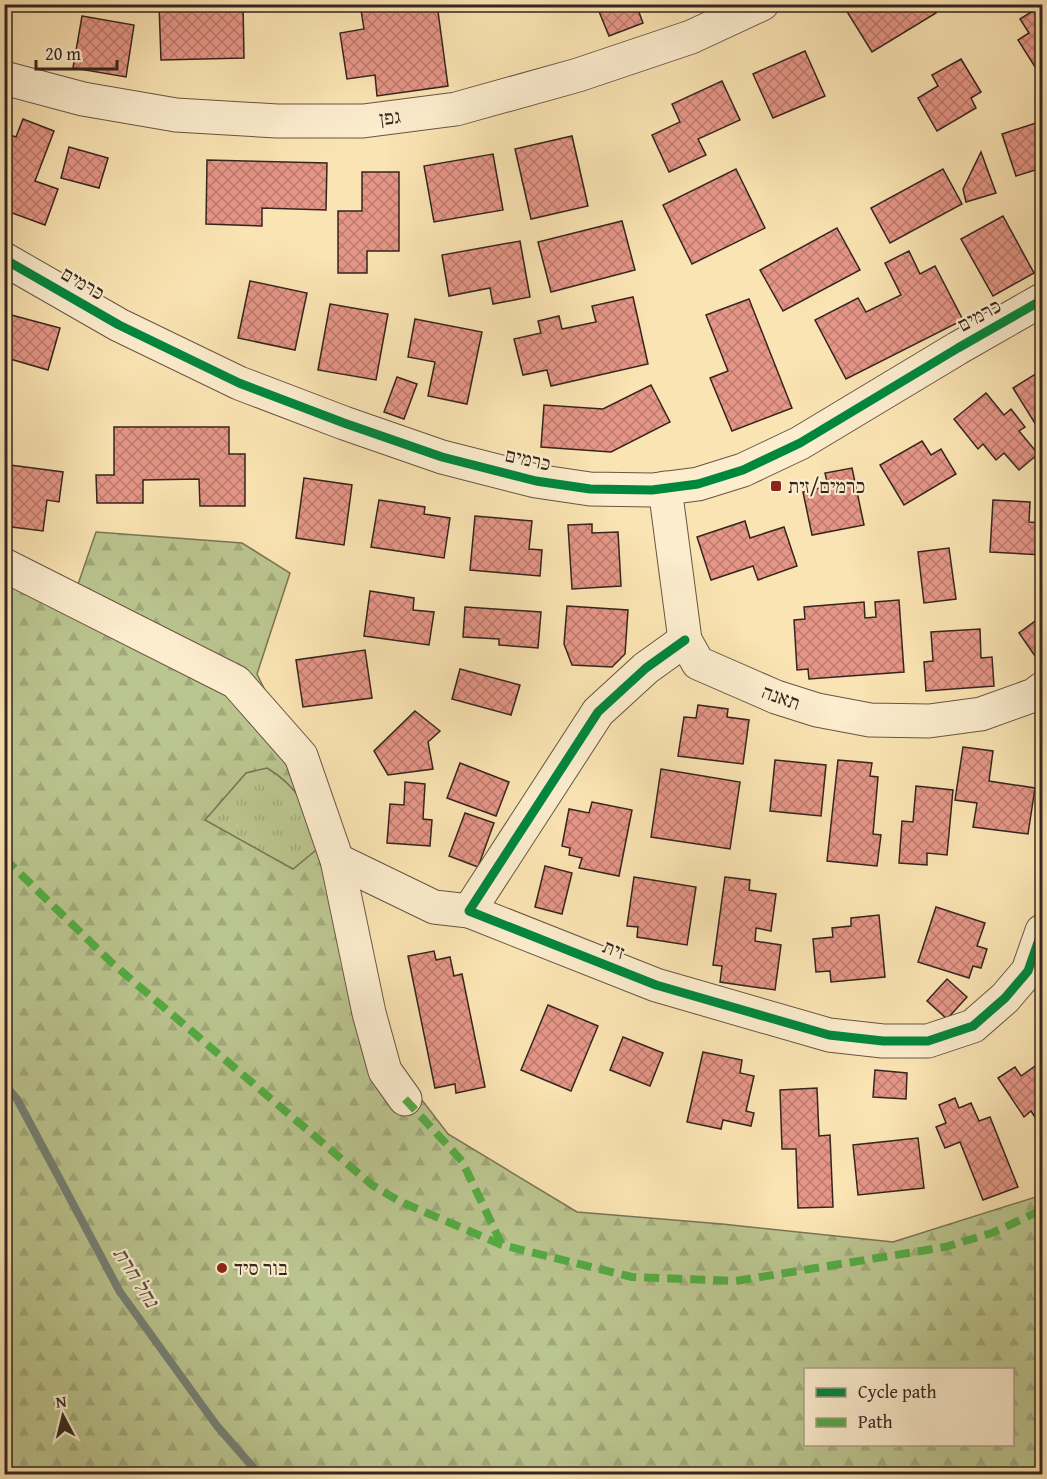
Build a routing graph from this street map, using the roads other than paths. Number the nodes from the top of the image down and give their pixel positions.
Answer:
1 (762, 4) edge
2 (4, 78) edge
3 (4, 259) edge
4 (1042, 300) edge
5 (665, 488) junction
6 (4, 565) edge
7 (685, 640) junction
8 (1040, 698) edge
9 (337, 860) junction
10 (469, 911) junction
11 (1042, 931) edge
12 (405, 1099) dead end

1 - 2 street, גפן
3 - 5 street, כרמים
4 - 5 street, כרמים
5 - 7 street, תאנה
6 - 9 street
7 - 8 street, תאנה
7 - 10 street
9 - 10 street, זית
9 - 12 street
10 - 11 street, זית

